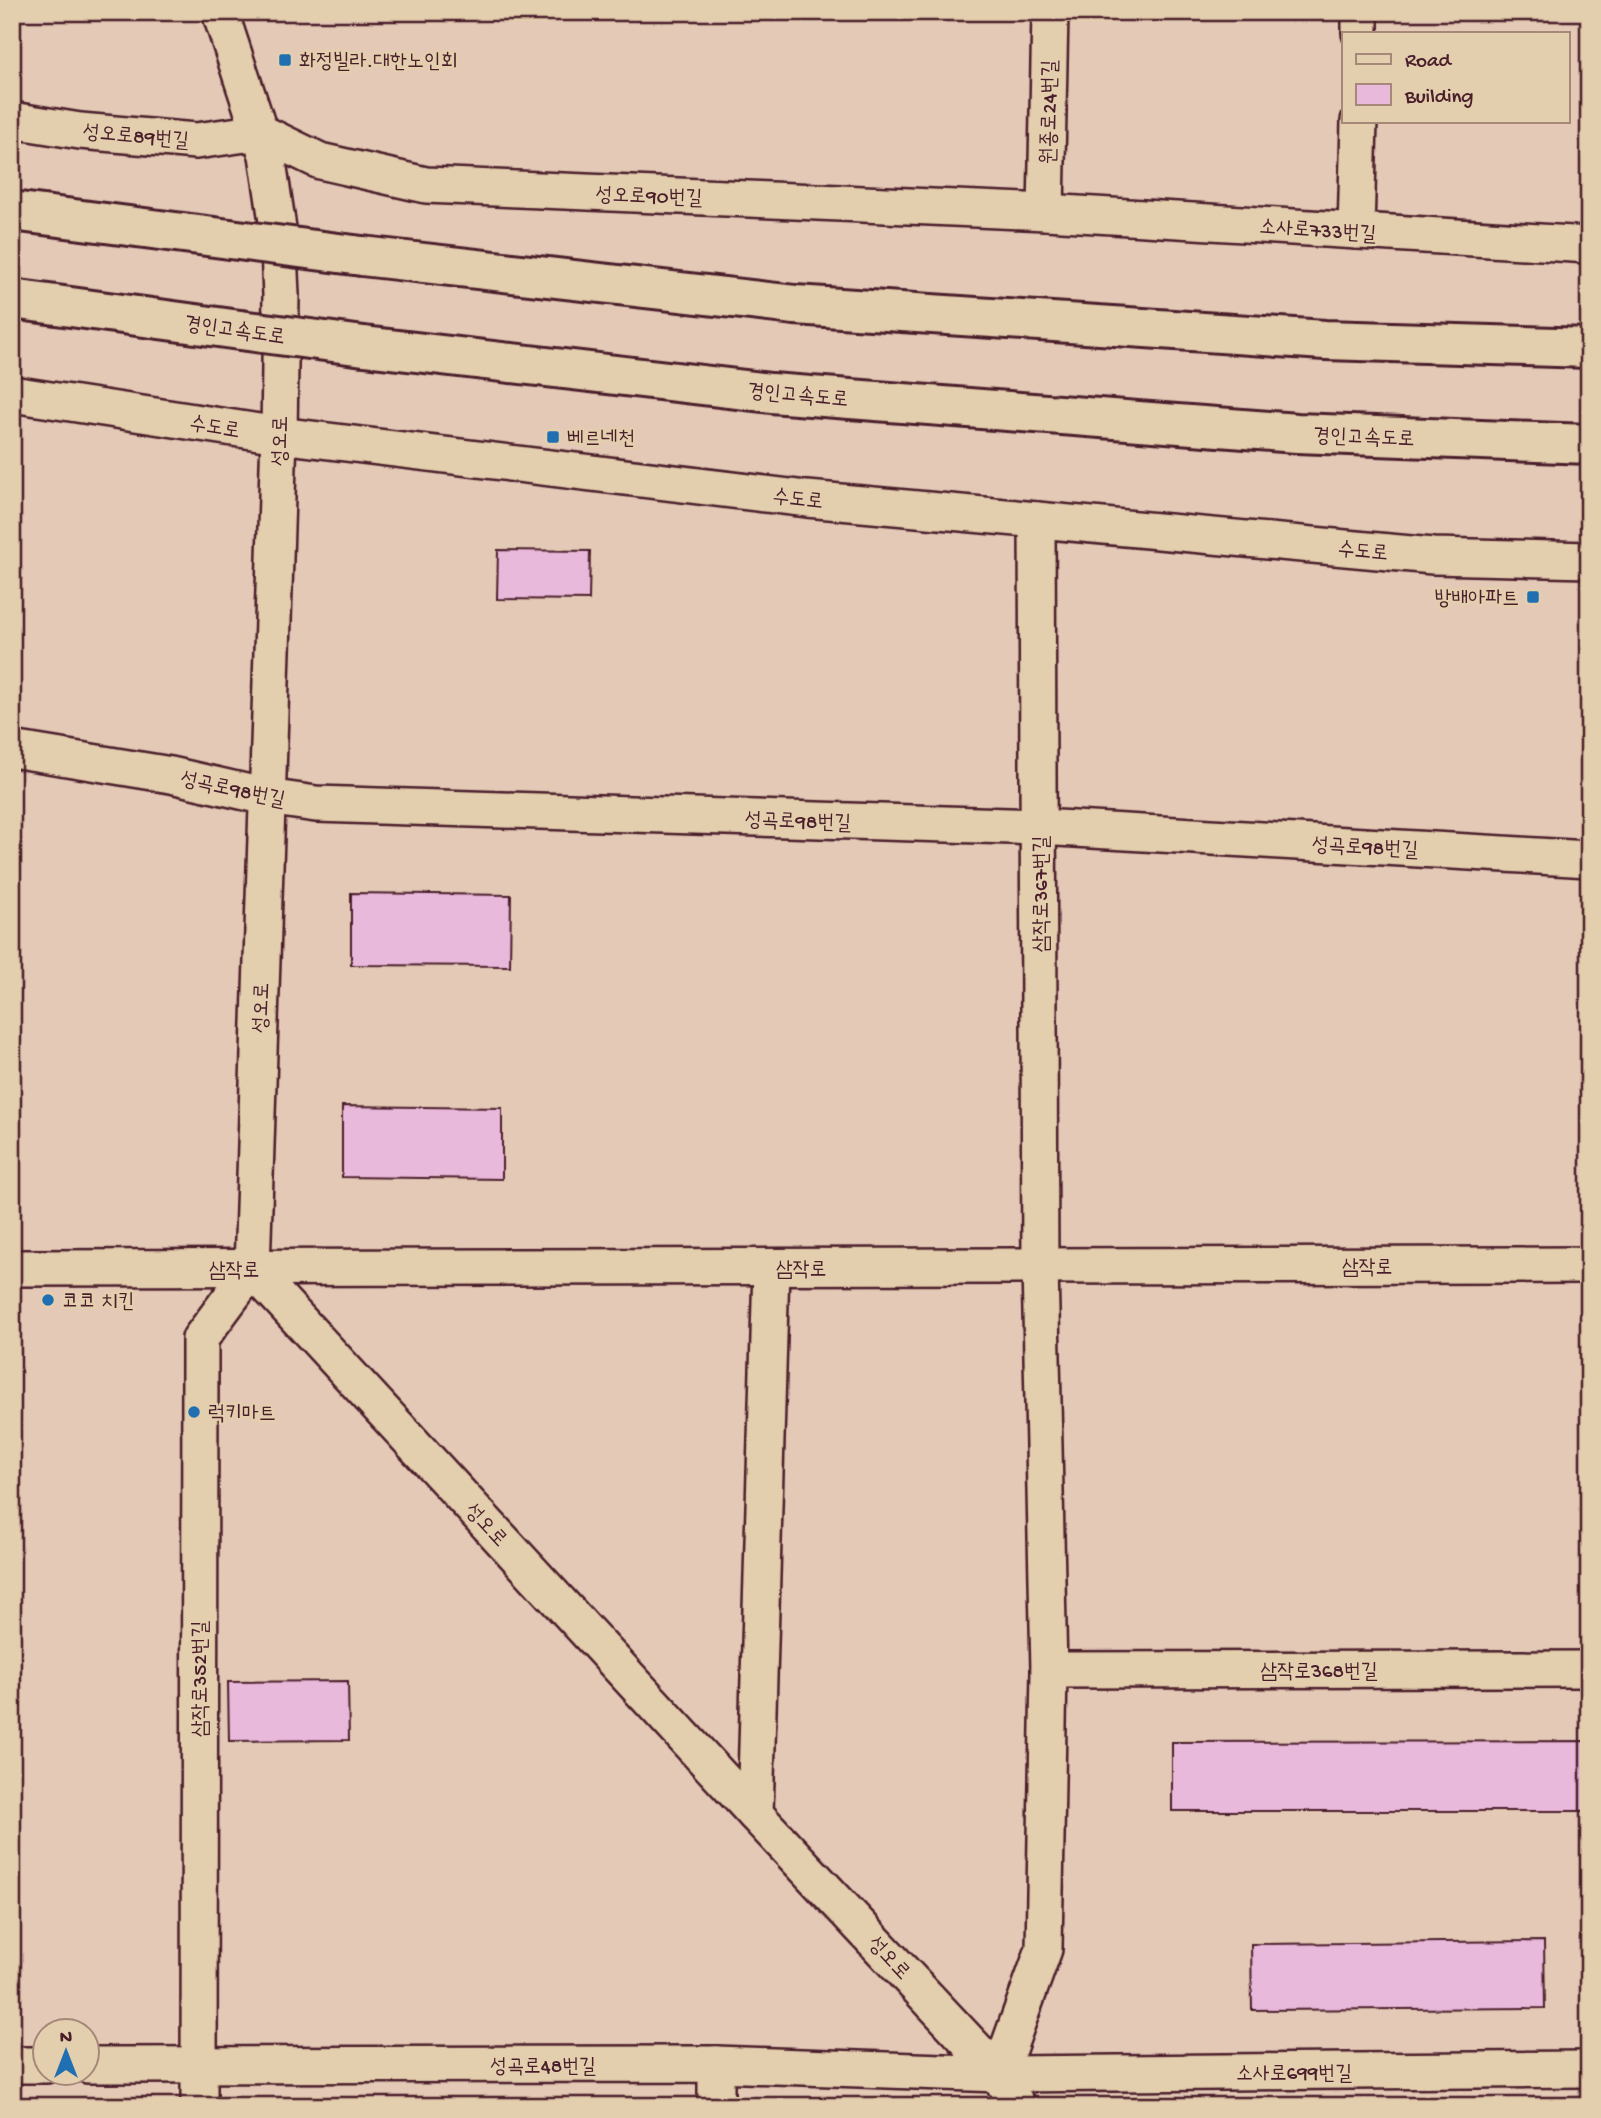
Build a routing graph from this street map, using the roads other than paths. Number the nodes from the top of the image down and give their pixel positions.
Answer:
1 (220, 12) edge
2 (1049, 12) edge
3 (1360, 12) edge
4 (1360, 32) edge
5 (12, 120) edge
6 (1359, 122) edge
7 (260, 132) junction
8 (12, 211) edge
9 (1046, 212) junction
10 (1356, 231) junction
11 (1589, 245) edge
12 (12, 299) edge
13 (1589, 348) edge
14 (12, 394) edge
15 (279, 435) junction
16 (1589, 444) edge
17 (1037, 520) junction
18 (1589, 560) edge
19 (12, 749) edge
20 (267, 797) junction
21 (1040, 827) junction
22 (1589, 859) edge
23 (1589, 1265) edge
24 (1040, 1267) junction
25 (12, 1268) edge
26 (771, 1268) junction
27 (252, 1269) junction
28 (1589, 1669) edge
29 (1049, 1670) junction
30 (755, 1814) junction
31 (716, 2064) junction
32 (12, 2065) edge
33 (32, 2065) edge
34 (102, 2065) edge
35 (199, 2065) junction
36 (1589, 2069) edge
37 (999, 2074) junction
38 (199, 2106) edge
39 (716, 2106) edge
40 (1017, 2106) edge

1 - 7 street, 성오로
2 - 9 street, 원종로24번길
3 - 4 street
5 - 7 street, 성오로89번길
6 - 10 street
7 - 9 street, 성오로90번길
7 - 15 street, 성오로
8 - 13 highway, bridge
9 - 10 street, 소사로733번길
10 - 11 street, 소사로733번길
12 - 16 highway, 경인고속도로, bridge
14 - 15 street, 수도로
15 - 17 street, 수도로
15 - 20 street, 성오로
17 - 18 street, 수도로
17 - 21 street, 삼작로367번길
19 - 20 street, 성곡로98번길
20 - 21 street, 성곡로98번길
20 - 27 street, 성오로
21 - 22 street, 성곡로98번길
21 - 24 street, 삼작로367번길
23 - 24 street, 삼작로
24 - 26 street, 삼작로
24 - 29 street
25 - 27 street, 삼작로
26 - 27 street, 삼작로
26 - 30 street
27 - 30 street, 성오로
27 - 35 street, 삼작로352번길
28 - 29 street, 삼작로368번길
29 - 37 street
30 - 37 street, 성오로
31 - 35 street, 성곡로48번길
31 - 37 street, 성곡로48번길
31 - 39 street
32 - 33 street
34 - 35 street, 성곡로48번길
35 - 38 street, 삼작로352번길
36 - 37 street, 소사로699번길
37 - 40 street, 성오로

